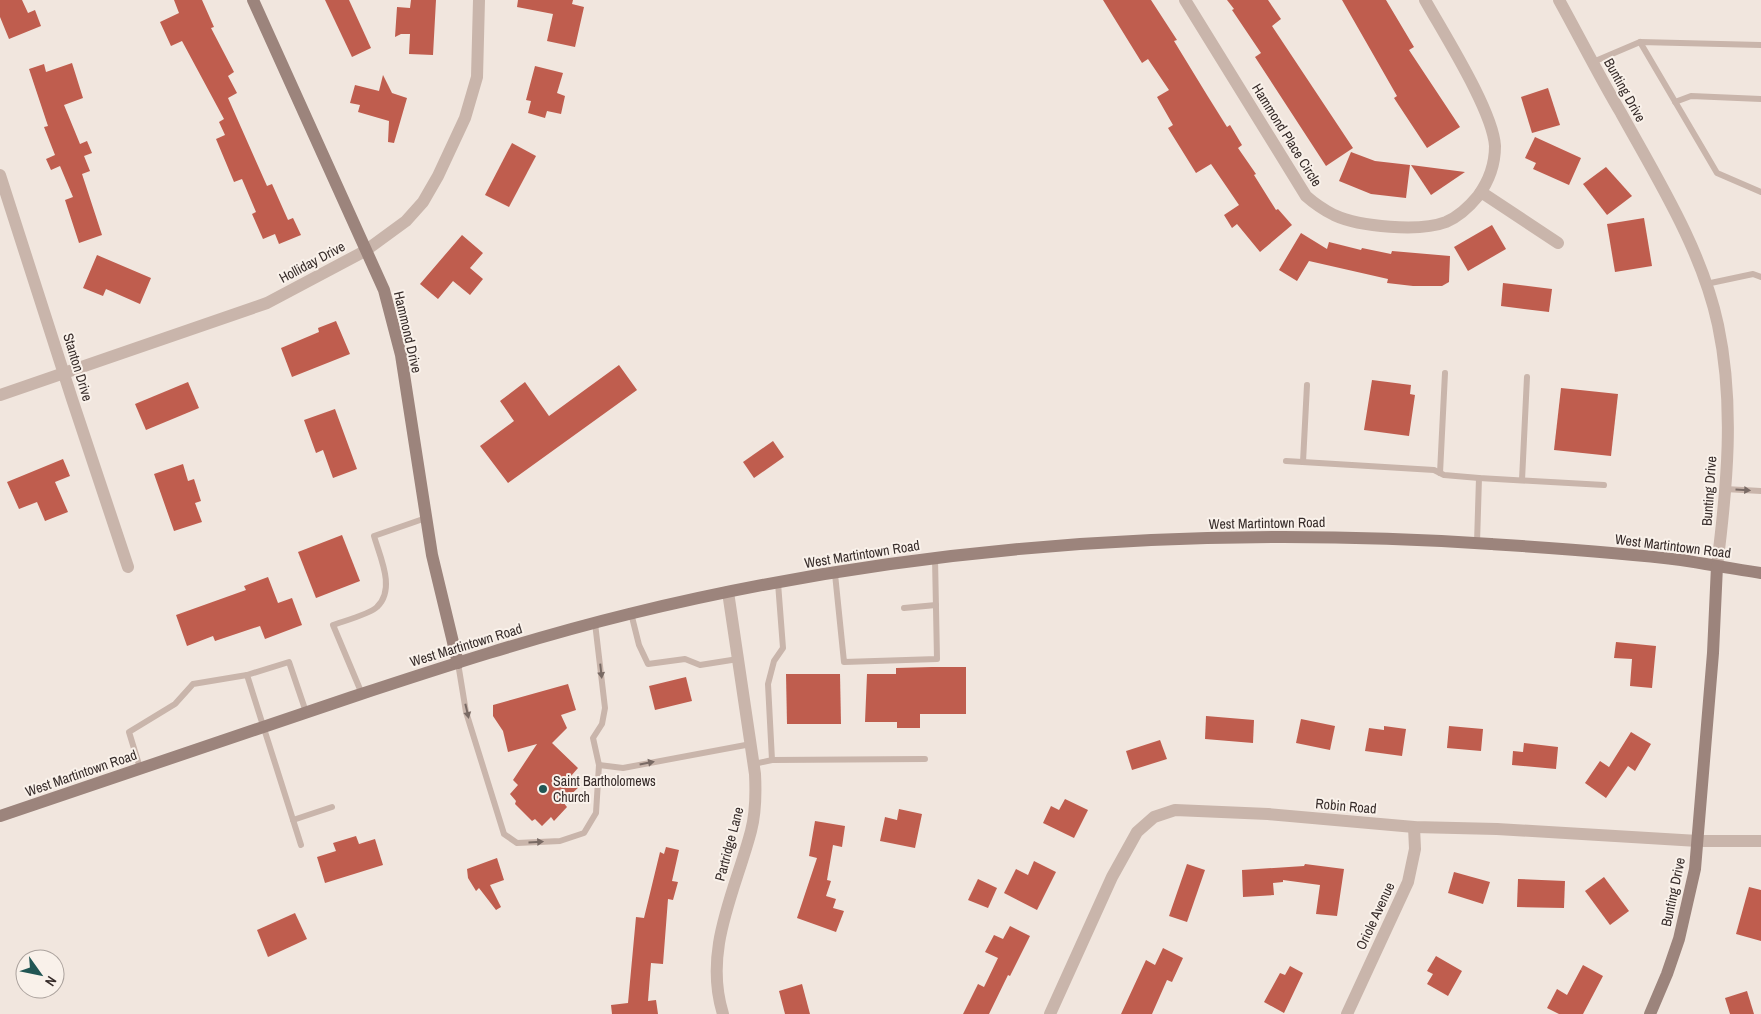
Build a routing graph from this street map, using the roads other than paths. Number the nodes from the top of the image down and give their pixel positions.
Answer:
1 (253, 0) edge
2 (479, 0) edge
3 (1185, 0) edge
4 (1425, 0) edge
5 (1559, 0) edge
6 (1640, 42) junction
7 (1761, 45) edge
8 (1593, 62) junction
9 (1761, 99) edge
10 (1675, 102) junction
11 (0, 174) edge
12 (1481, 192) junction
13 (1761, 192) edge
14 (1558, 243) dead end
15 (365, 251) junction
16 (1761, 277) edge
17 (1706, 284) junction
18 (64, 373) junction
19 (1445, 373) dead end
20 (1527, 377) dead end
21 (1307, 385) dead end
22 (0, 395) edge
23 (1286, 461) dead end
24 (1303, 462) junction
25 (1440, 473) junction
26 (1479, 478) junction
27 (1522, 480) junction
28 (1604, 485) dead end
29 (1726, 489) junction
30 (1761, 491) edge
31 (426, 518) junction
32 (1477, 543) junction
33 (935, 558) junction
34 (1717, 566) junction
35 (128, 567) dead end
36 (1761, 573) edge
37 (835, 574) junction
38 (778, 583) junction
39 (728, 592) junction
40 (936, 605) junction
41 (904, 608) dead end
42 (631, 613) junction
43 (595, 623) junction
44 (738, 659) junction
45 (458, 663) junction
46 (247, 675) junction
47 (362, 694) junction
48 (306, 712) junction
49 (263, 727) junction
50 (751, 744) junction
51 (772, 760) junction
52 (925, 760) dead end
53 (754, 764) junction
54 (599, 765) junction
55 (140, 768) junction
56 (332, 807) dead end
57 (0, 816) edge
58 (293, 820) junction
59 (1414, 827) junction
60 (1761, 840) edge
61 (1698, 841) junction
62 (301, 845) dead end
63 (724, 1014) edge
64 (1050, 1014) edge
65 (1347, 1014) edge
66 (1650, 1014) edge

1 - 15 main road, Hammond Drive
2 - 15 street, Holliday Drive
3 - 12 street, Hammond Place Circle
4 - 12 street, Hammond Place Circle
5 - 8 street, Bunting Drive
6 - 7 lane
6 - 8 lane
6 - 10 lane
8 - 17 street, Bunting Drive
9 - 10 lane
10 - 13 lane
11 - 18 street, Stanton Drive
12 - 14 street
15 - 18 street, Holliday Drive
15 - 31 main road, Hammond Drive
16 - 17 lane
17 - 29 street, Bunting Drive
18 - 22 street, Holliday Drive
18 - 35 street, Stanton Drive
19 - 25 lane
20 - 27 lane
21 - 24 lane
23 - 24 lane
24 - 25 lane
25 - 26 lane
26 - 27 lane
26 - 32 lane
27 - 28 lane
29 -> 30 lane
29 - 34 street, Bunting Drive
31 - 45 main road, Hammond Drive
31 - 47 lane
32 - 33 main road, West Martintown Road
32 - 34 main road, West Martintown Road
33 - 37 main road, West Martintown Road
33 - 40 lane
34 - 36 main road, West Martintown Road
34 - 61 main road, Bunting Drive
37 - 38 main road, West Martintown Road
37 - 40 lane
38 - 39 main road, West Martintown Road
38 - 51 lane
39 - 42 main road, West Martintown Road
39 - 44 street, Partridge Lane
40 - 41 lane
42 - 43 main road, West Martintown Road
42 - 44 lane
43 - 45 main road, West Martintown Road
43 -> 54 lane
44 - 50 street, Partridge Lane
45 - 47 main road, West Martintown Road
45 -> 54 lane
46 - 48 lane
46 - 49 lane
46 - 55 lane
47 - 48 main road, West Martintown Road
48 - 49 main road, West Martintown Road
49 - 55 main road, West Martintown Road
49 - 58 lane
50 - 53 street, Partridge Lane
54 -> 50 lane
51 - 52 lane
51 - 53 lane
53 - 63 street, Partridge Lane
55 - 57 main road, West Martintown Road
56 - 58 lane
58 - 62 lane
59 - 61 street, Robin Road
59 - 64 street, Robin Road
59 - 65 street, Oriole Avenue
60 - 61 street, Robin Road
61 - 66 main road, Bunting Drive

